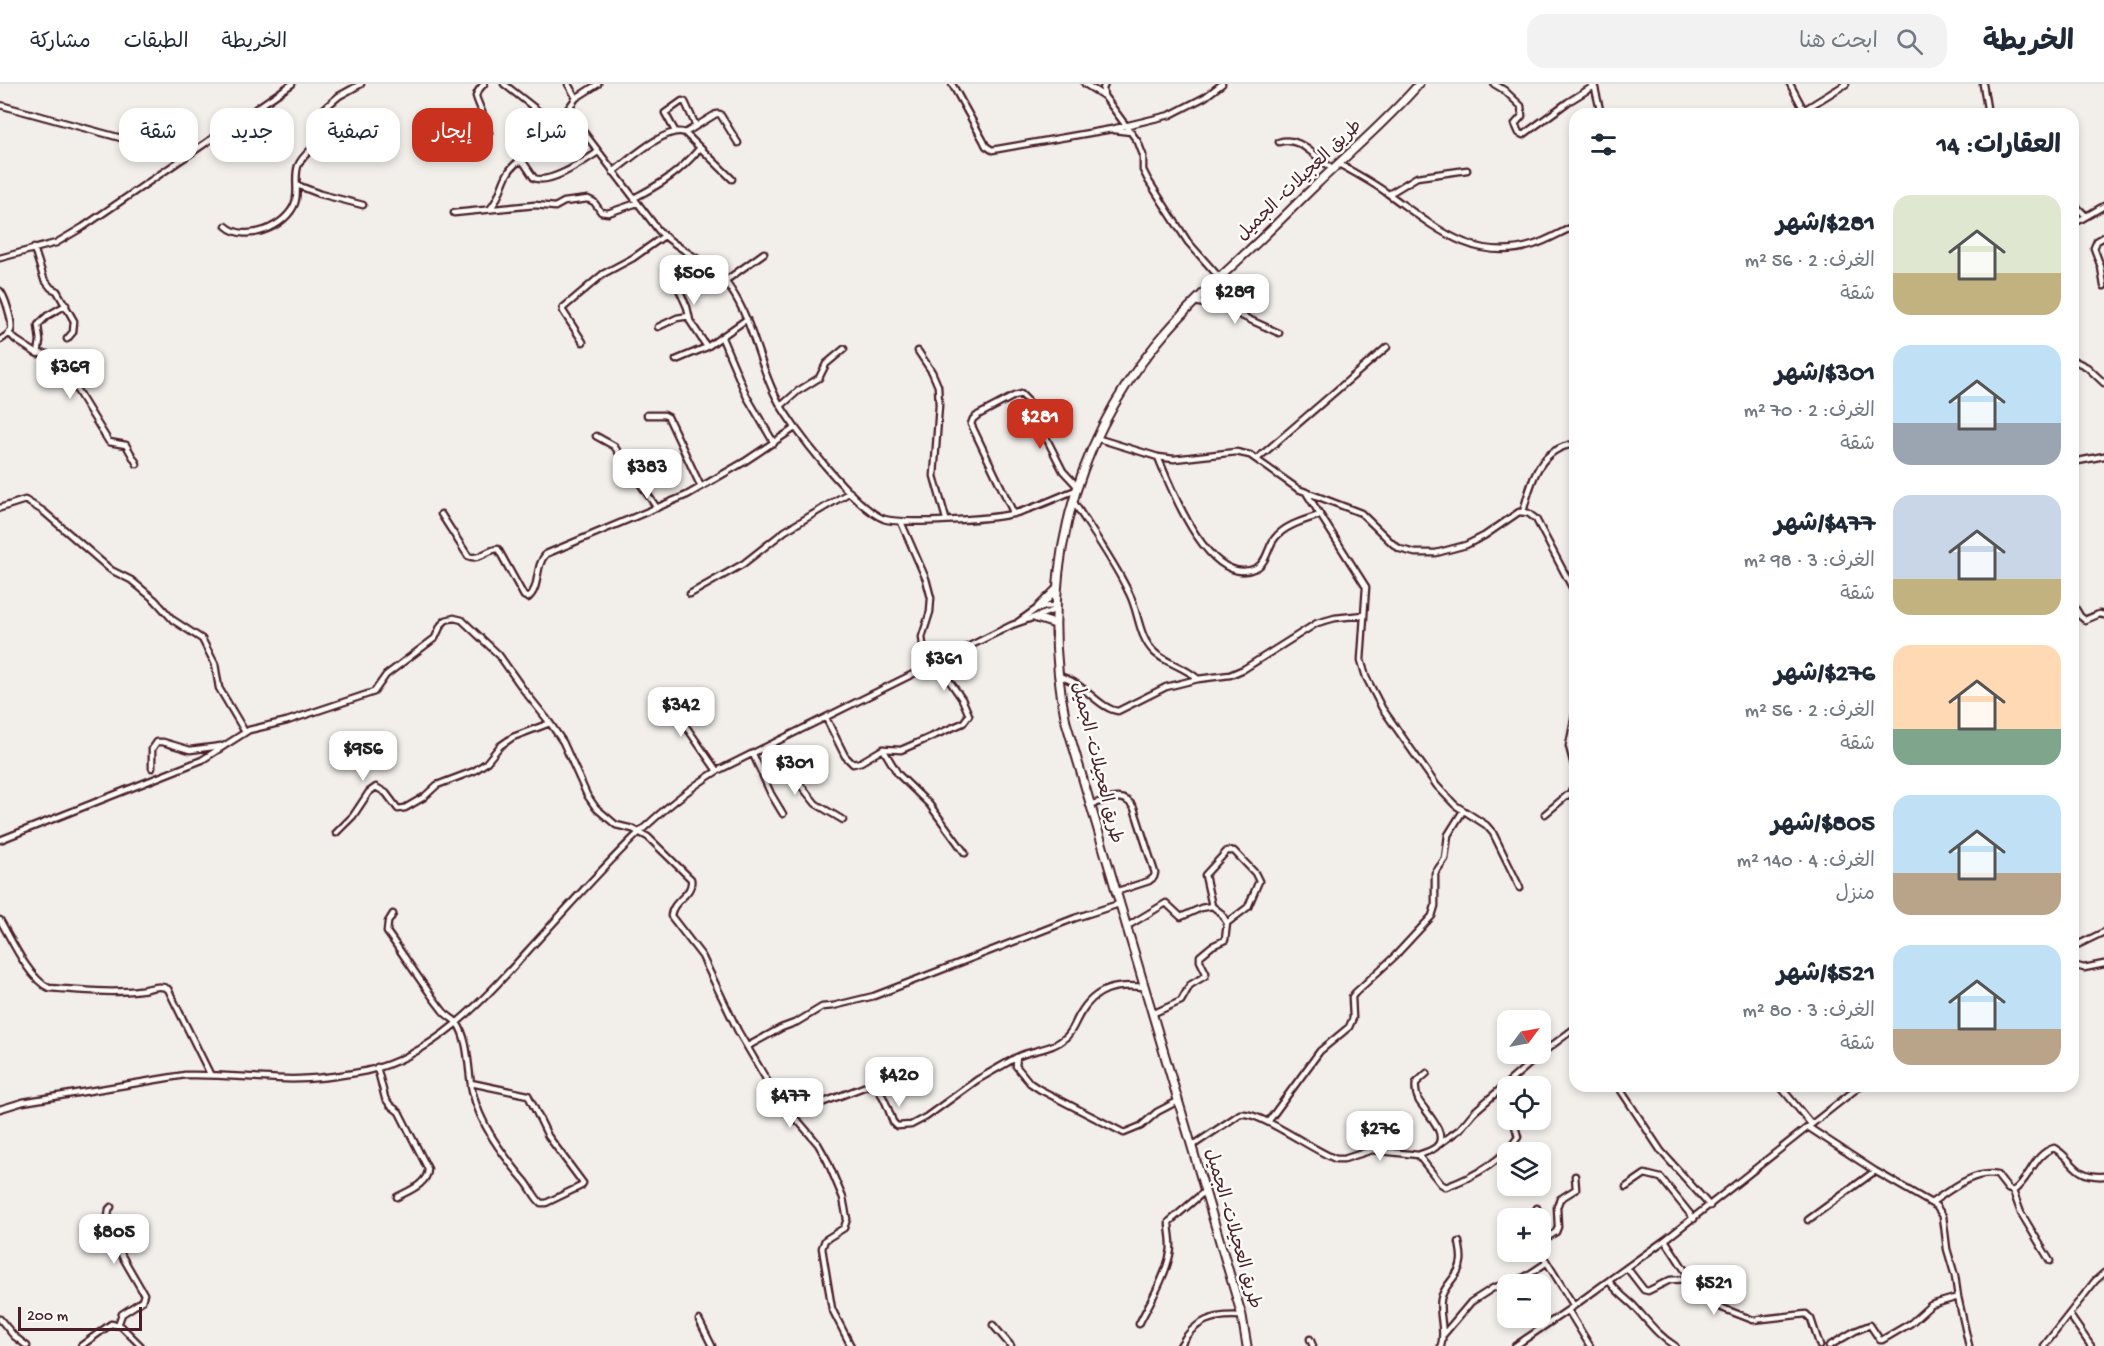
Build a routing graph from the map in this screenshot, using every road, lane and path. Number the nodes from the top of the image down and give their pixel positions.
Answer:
1 (292, 84) edge
2 (361, 84) edge
3 (484, 84) edge
4 (504, 84) edge
5 (568, 84) edge
6 (598, 84) edge
7 (952, 84) edge
8 (1085, 84) edge
9 (1105, 84) edge
10 (1222, 84) edge
11 (1419, 84) edge
12 (1494, 84) edge
13 (1791, 84) edge
14 (1846, 84) edge
15 (1983, 84) edge
16 (1594, 85) edge
17 (1093, 91) junction
18 (1104, 96) junction
19 (576, 98) junction
20 (0, 105) edge
21 (480, 108) edge
22 (535, 108) edge
23 (570, 108) edge
24 (1600, 108) edge
25 (1803, 108) edge
26 (1811, 108) edge
27 (1987, 108) edge
28 (1126, 125) junction
29 (696, 126) junction
30 (1112, 129) junction
31 (675, 131) junction
32 (1131, 132) junction
33 (685, 133) junction
34 (119, 137) edge
35 (588, 139) edge
36 (1279, 142) dead end
37 (738, 143) dead end
38 (198, 148) edge
39 (699, 149) junction
40 (598, 152) junction
41 (588, 158) edge
42 (177, 162) edge
43 (518, 162) joint
44 (581, 162) edge
45 (1336, 166) junction
46 (1467, 170) dead end
47 (613, 172) junction
48 (732, 179) dead end
49 (297, 185) junction
50 (1389, 194) junction
51 (498, 195) junction
52 (636, 201) junction
53 (363, 206) dead end
54 (2104, 206) edge
55 (507, 208) junction
56 (2079, 209) edge
57 (488, 211) junction
58 (454, 213) dead end
59 (2086, 216) junction
60 (2079, 220) edge
61 (226, 226) dead end
62 (1569, 229) edge
63 (664, 236) junction
64 (2104, 237) edge
65 (34, 248) junction
66 (764, 253) dead end
67 (0, 258) edge
68 (698, 261) junction
69 (2103, 268) edge
70 (1220, 277) junction
71 (725, 281) junction
72 (2104, 286) edge
73 (0, 291) edge
74 (1195, 302) junction
75 (66, 305) junction
76 (689, 316) junction
77 (747, 319) junction
78 (658, 327) dead end
79 (9, 333) junction
80 (1280, 333) dead end
81 (722, 338) junction
82 (68, 339) dead end
83 (0, 340) edge
84 (583, 342) dead end
85 (707, 347) junction
86 (1387, 347) dead end
87 (844, 350) dead end
88 (918, 351) dead end
89 (38, 354) junction
90 (676, 360) dead end
91 (2079, 363) edge
92 (2104, 383) edge
93 (781, 406) junction
94 (647, 415) dead end
95 (795, 428) junction
96 (596, 436) dead end
97 (1096, 438) junction
98 (774, 443) junction
99 (1569, 446) edge
100 (2104, 456) edge
101 (1158, 457) junction
102 (1257, 459) junction
103 (2079, 461) edge
104 (137, 464) dead end
105 (701, 487) junction
106 (1076, 488) junction
107 (850, 492) junction
108 (1307, 494) junction
109 (1073, 501) junction
110 (0, 508) edge
111 (657, 508) junction
112 (1523, 512) junction
113 (441, 514) dead end
114 (1014, 514) junction
115 (1320, 514) junction
116 (946, 519) junction
117 (901, 522) junction
118 (1569, 582) edge
119 (1056, 590) junction
120 (690, 594) dead end
121 (1039, 607) junction
122 (1055, 608) junction
123 (2079, 614) edge
124 (1364, 615) junction
125 (2104, 615) edge
126 (1036, 618) junction
127 (1055, 624) junction
128 (1012, 626) junction
129 (937, 663) junction
130 (926, 669) junction
131 (1058, 676) junction
132 (1197, 679) junction
133 (662, 692) dead end
134 (826, 718) junction
135 (550, 723) junction
136 (245, 732) junction
137 (224, 746) junction
138 (883, 749) junction
139 (762, 750) junction
140 (753, 754) junction
141 (152, 768) dead end
142 (717, 771) junction
143 (1569, 794) edge
144 (1089, 805) junction
145 (1463, 810) junction
146 (783, 814) dead end
147 (1545, 814) dead end
148 (843, 820) dead end
149 (639, 832) junction
150 (336, 833) dead end
151 (0, 840) edge
152 (965, 853) dead end
153 (1520, 888) dead end
154 (1115, 892) junction
155 (1119, 904) junction
156 (1212, 906) junction
157 (393, 914) dead end
158 (0, 920) edge
159 (1227, 923) junction
160 (1126, 927) junction
161 (2104, 932) edge
162 (2079, 944) edge
163 (2104, 964) edge
164 (2079, 967) edge
165 (1144, 987) junction
166 (1152, 1014) junction
167 (457, 1022) junction
168 (1569, 1033) edge
169 (748, 1046) junction
170 (1017, 1057) junction
171 (377, 1067) junction
172 (1427, 1073) dead end
173 (210, 1074) junction
174 (471, 1083) junction
175 (1622, 1092) edge
176 (1784, 1092) edge
177 (1849, 1092) edge
178 (1178, 1101) junction
179 (0, 1109) edge
180 (790, 1115) junction
181 (1268, 1122) junction
182 (1809, 1126) junction
183 (1516, 1130) edge
184 (1438, 1145) junction
185 (1192, 1146) junction
186 (1418, 1155) junction
187 (1875, 1171) junction
188 (1575, 1176) dead end
189 (2104, 1176) edge
190 (1626, 1187) dead end
191 (1205, 1191) junction
192 (2013, 1191) junction
193 (397, 1197) dead end
194 (1931, 1203) junction
195 (1710, 1206) junction
196 (111, 1207) dead end
197 (1694, 1219) junction
198 (1808, 1220) dead end
199 (1551, 1235) edge
200 (1665, 1240) junction
201 (1459, 1242) dead end
202 (2050, 1261) dead end
203 (1546, 1263) joint
204 (1627, 1268) junction
205 (2104, 1273) edge
206 (1690, 1279) junction
207 (1609, 1281) junction
208 (1958, 1298) junction
209 (1574, 1306) junction
210 (1568, 1311) junction
211 (2069, 1314) junction
212 (1242, 1317) junction
213 (0, 1319) edge
214 (699, 1320) dead end
215 (993, 1324) dead end
216 (1139, 1324) dead end
217 (118, 1325) junction
218 (1444, 1334) junction
219 (1310, 1339) dead end
220 (27, 1346) edge
221 (81, 1346) edge
222 (141, 1346) edge
223 (712, 1346) edge
224 (851, 1346) edge
225 (1011, 1346) edge
226 (1179, 1346) edge
227 (1246, 1346) edge
228 (1313, 1346) edge
229 (1441, 1346) edge
230 (1515, 1346) edge
231 (1590, 1346) edge
232 (1675, 1346) edge
233 (1820, 1346) edge
234 (1829, 1346) edge
235 (1969, 1346) edge
236 (2044, 1346) edge
237 (2091, 1346) edge

1 - 38 street
2 - 49 street
3 - 21 street
4 - 22 street
5 - 19 street
6 - 19 street
7 - 30 street
8 - 17 street
9 - 17 street
9 - 18 street
10 - 28 street
11 - 45 main road, طريق العجيلات- الجميل
12 - 16 street
13 - 25 street
14 - 26 street
15 - 27 street
16 - 24 street
17 - 18 street
18 - 28 street
19 - 23 street
20 - 34 street
28 - 30 street
28 - 32 street
29 - 31 street
29 - 33 street
29 - 37 street
30 - 32 street
31 - 33 street
31 - 47 street
32 - 70 street
33 - 39 street
35 - 40 street
36 - 45 street
39 - 48 street
39 - 52 street
40 - 41 street
40 - 47 street
42 - 65 street
43 - 44 street
43 - 51 street
45 - 50 street
45 - 70 main road, طريق العجيلات- الجميل
46 - 50 street
47 - 52 street
49 - 53 street
49 - 61 street
50 - 62 street
51 - 55 street
51 - 57 street
52 - 55 street
52 - 63 street
54 - 59 street
55 - 57 street
56 - 59 street
57 - 58 street
59 - 60 street
63 - 68 street
63 - 84 street
64 - 69 street
65 - 67 street
65 - 75 street
66 - 71 street
68 - 71 street
68 - 76 street
69 - 72 street
70 - 74 main road, طريق العجيلات- الجميل
71 - 77 street
73 - 79 street
74 - 80 street
74 - 97 main road, طريق العجيلات- الجميل
75 - 82 street
75 - 89 street
76 - 78 street
76 - 85 street
77 - 81 street
77 - 93 street
79 - 83 street
79 - 89 street
81 - 85 street
81 - 98 street
85 - 90 street
86 - 102 street
87 - 93 street
88 - 116 street
89 - 104 street
91 - 92 street
93 - 95 street
94 - 105 street
95 - 98 street
95 - 107 street
96 - 111 street
97 - 101 street
97 - 106 main road, طريق العجيلات- الجميل
98 - 105 street
99 - 112 street
100 - 103 street
101 - 102 street
101 - 115 street
102 - 108 street
105 - 111 street
106 - 109 main road, طريق العجيلات- الجميل
106 - 114 street
106 - 114 street
107 - 117 street
107 - 120 street
108 - 112 street
108 - 115 street
109 - 119 main road, طريق العجيلات- الجميل
109 - 132 street
110 - 136 street
111 - 113 street
112 - 118 street
114 - 116 street
115 - 124 street
116 - 117 street
117 - 130 street
119 - 121 main road
119 - 122 main road, طريق العجيلات- الجميل
121 - 122 street
121 - 128 street
122 - 126 street
122 - 127 main road, طريق العجيلات- الجميل
123 - 125 street
124 - 132 street
124 - 145 street
126 - 127 main road
126 - 128 street
127 - 131 main road, طريق العجيلات- الجميل
128 - 129 street
129 - 130 street
129 - 138 street
130 - 134 street
131 - 132 street
131 - 144 main road, طريق العجيلات- الجميل
133 - 142 street
134 - 138 street
134 - 139 street
135 - 136 street
135 - 149 street
135 - 150 street
136 - 137 street
137 - 141 street
137 - 151 street
138 - 152 street
139 - 140 street
139 - 148 street
140 - 142 street
140 - 146 street
142 - 149 street
143 - 147 street
144 - 154 main road, طريق العجيلات- الجميل
144 - 154 street
145 - 153 street
145 - 181 street
149 - 167 street
149 - 169 street
154 - 155 main road, طريق العجيلات- الجميل
155 - 160 main road, طريق العجيلات- الجميل
155 - 169 street
156 - 159 street
156 - 159 street
156 - 160 street
157 - 167 street
158 - 173 street
159 - 166 street
160 - 165 main road, طريق العجيلات- الجميل
161 - 162 street
163 - 164 street
165 - 166 main road, طريق العجيلات- الجميل
165 - 170 street
166 - 178 main road, طريق العجيلات- الجميل
167 - 171 street
167 - 174 street
168 - 184 street
169 - 180 street
170 - 178 street
170 - 180 street
171 - 173 street
171 - 193 street
172 - 184 street
173 - 179 street
174 - 174 street
175 - 195 street
176 - 182 street
177 - 182 street
178 - 185 main road, طريق العجيلات- الجميل
180 - 224 street
181 - 185 street
181 - 186 street
182 - 187 street
182 - 195 street
183 - 186 street
184 - 186 street
185 - 191 main road, طريق العجيلات- الجميل
187 - 194 street
187 - 198 street
188 - 199 street
189 - 192 street
190 - 197 street
191 - 212 main road, طريق العجيلات- الجميل
191 - 216 street
192 - 194 street
192 - 202 street
194 - 208 street
195 - 197 street
196 - 217 street
197 - 200 street
200 - 204 street
200 - 206 street
201 - 218 street
203 - 209 street
203 - 218 street
204 - 206 street
204 - 207 street
205 - 211 street
206 - 233 street
207 - 209 street
207 - 232 street
208 - 234 street
208 - 235 street
209 - 210 street
210 - 230 street
210 - 231 street
211 - 236 street
211 - 237 street
212 - 226 street
212 - 227 main road, طريق العجيلات- الجميل
213 - 220 street
214 - 223 street
215 - 225 street
217 - 221 street
217 - 222 street
218 - 229 street
219 - 228 street

